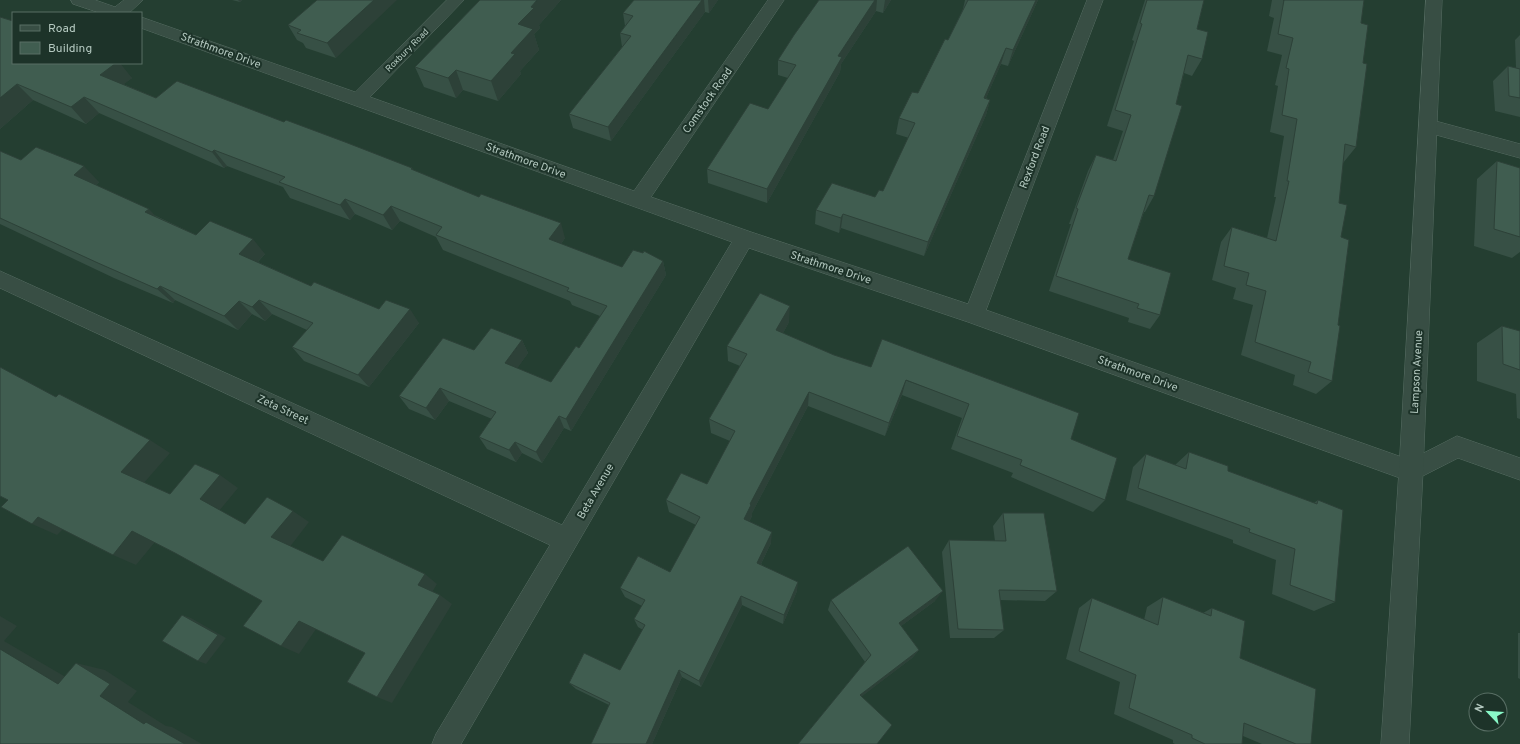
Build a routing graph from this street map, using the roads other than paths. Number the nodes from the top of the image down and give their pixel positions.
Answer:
1 (79, 0) edge
2 (135, 0) edge
3 (456, 0) edge
4 (776, 0) edge
5 (1095, 0) edge
6 (1434, 0) edge
7 (114, 12) edge
8 (118, 12) edge
9 (142, 22) edge
10 (358, 99) junction
11 (1428, 126) junction
12 (1520, 151) edge
13 (638, 200) junction
14 (744, 238) junction
15 (0, 278) edge
16 (974, 315) junction
17 (1520, 469) edge
18 (1412, 471) junction
19 (567, 540) junction
20 (446, 744) edge
21 (1395, 744) edge

1 - 7 street
2 - 8 street
3 - 10 street, Roxbury Road
4 - 13 street, Comstock Road
5 - 16 street, Rexford Road
6 - 11 street, Lampson Avenue
9 - 10 street, Strathmore Drive
10 - 13 street, Strathmore Drive
11 - 12 street
11 - 18 street, Lampson Avenue
13 - 14 street, Strathmore Drive
14 - 16 street, Strathmore Drive
14 - 19 street, Beta Avenue
15 - 19 street, Zeta Street
16 - 18 street, Strathmore Drive
17 - 18 street
18 - 21 street, Lampson Avenue
19 - 20 street, Beta Avenue

